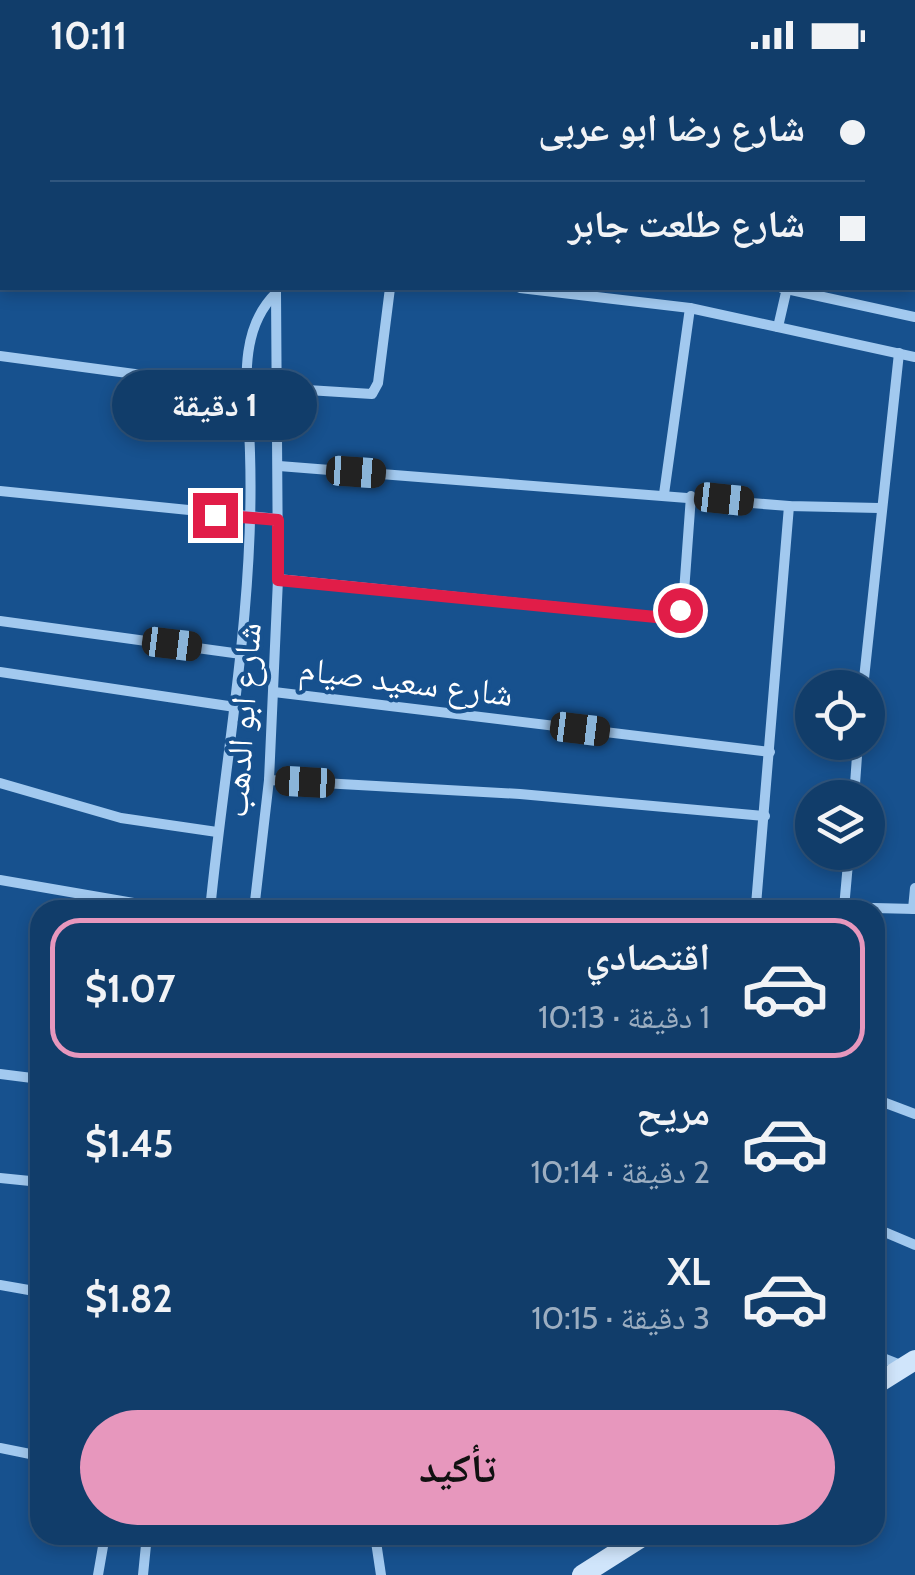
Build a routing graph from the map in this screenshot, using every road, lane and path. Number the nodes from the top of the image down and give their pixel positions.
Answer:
1 (276, 290) edge
2 (390, 290) edge
3 (537, 290) edge
4 (784, 290) edge
5 (793, 290) edge
6 (690, 308) junction
7 (915, 317) edge
8 (778, 326) junction
9 (899, 353) junction
10 (0, 356) edge
11 (915, 357) edge
12 (275, 388) junction
13 (247, 389) junction
14 (278, 466) junction
15 (0, 491) edge
16 (664, 494) junction
17 (691, 496) junction
18 (789, 506) junction
19 (879, 508) junction
20 (251, 519) junction
21 (278, 520) junction
22 (278, 580) junction
23 (0, 621) edge
24 (241, 654) junction
25 (865, 670) edge
26 (0, 672) edge
27 (274, 692) junction
28 (235, 707) junction
29 (770, 752) junction
30 (269, 780) junction
31 (0, 783) edge
32 (765, 816) junction
33 (217, 832) junction
34 (847, 870) edge
35 (0, 880) edge
36 (915, 888) edge
37 (116, 900) edge
38 (211, 900) edge
39 (255, 900) edge
40 (757, 900) edge
41 (845, 900) edge
42 (885, 909) edge
43 (914, 910) edge
44 (0, 1074) edge
45 (30, 1078) edge
46 (885, 1103) edge
47 (915, 1114) edge
48 (0, 1178) edge
49 (30, 1181) edge
50 (885, 1232) edge
51 (915, 1245) edge
52 (0, 1285) edge
53 (30, 1290) edge
54 (909, 1363) edge
55 (885, 1379) edge
56 (0, 1448) edge
57 (30, 1454) edge
58 (104, 1545) edge
59 (146, 1545) edge
60 (377, 1545) edge
61 (629, 1545) edge
62 (98, 1575) edge
63 (143, 1575) edge
64 (381, 1575) edge
65 (582, 1575) edge

1 - 12 street, شارع ابو الدهب
1 - 13 street, شارع ابو الدهب
2 - 12 street
3 - 6 street
4 - 8 street
5 - 7 street
6 - 8 street
6 - 16 street
8 - 9 street
9 - 11 street
9 - 19 street
10 - 13 street
12 - 14 street, شارع ابو الدهب
13 - 20 street, شارع ابو الدهب
14 - 16 street
14 - 21 street, شارع ابو الدهب
15 - 20 street
16 - 17 street
17 - 18 street
17 - 22 street
18 - 19 street
18 - 29 street
19 - 25 street
20 - 21 street
20 - 24 street, شارع ابو الدهب
21 - 22 street, شارع ابو الدهب
22 - 27 street, شارع ابو الدهب
23 - 24 street
24 - 28 street, شارع ابو الدهب
26 - 28 street
27 - 29 street, شارع سعيد صيام
27 - 30 street, شارع ابو الدهب
28 - 33 street, شارع ابو الدهب
29 - 32 street
30 - 32 street
30 - 39 street, شارع ابو الدهب
31 - 33 street
32 - 40 street
33 - 38 street, شارع ابو الدهب
34 - 41 street
35 - 37 street
36 - 43 street
42 - 43 street
44 - 45 street
46 - 47 street
48 - 49 street
50 - 51 street
52 - 53 street
54 - 55 street
56 - 57 street
58 - 62 street
59 - 63 street
60 - 64 street
61 - 65 street

